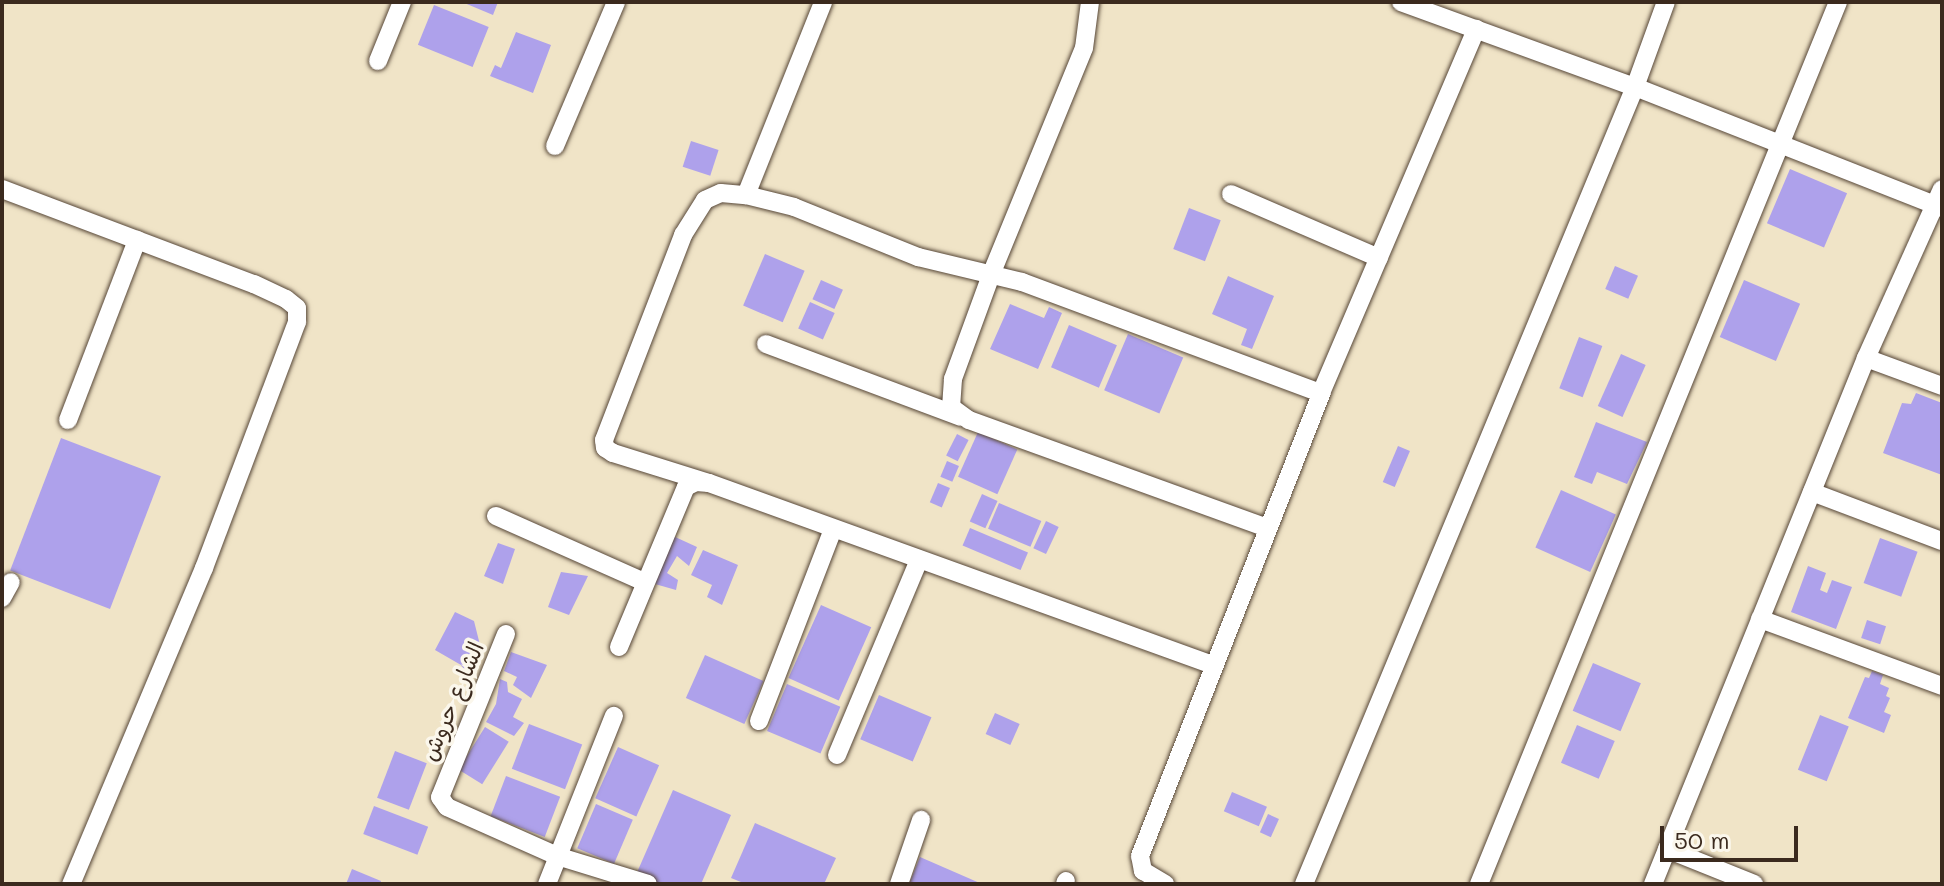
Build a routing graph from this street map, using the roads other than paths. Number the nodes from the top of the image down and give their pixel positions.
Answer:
1 (402, 2) edge
2 (616, 2) edge
3 (823, 2) edge
4 (1090, 2) edge
5 (1401, 2) edge
6 (1666, 2) edge
7 (1838, 2) edge
8 (1476, 29) junction
9 (378, 61) dead end
10 (1635, 87) junction
11 (1782, 144) junction
12 (555, 146) dead end
13 (2, 189) edge
14 (1231, 194) dead end
15 (746, 195) junction
16 (1940, 201) edge
17 (137, 240) junction
18 (1379, 258) junction
19 (991, 275) junction
20 (766, 344) dead end
21 (1866, 358) junction
22 (1942, 386) edge
23 (1321, 393) junction
24 (961, 417) junction
25 (68, 420) dead end
26 (709, 483) junction
27 (1812, 492) junction
28 (496, 516) dead end
29 (1267, 528) junction
30 (833, 529) junction
31 (1942, 541) edge
32 (919, 560) junction
33 (644, 582) junction
34 (1760, 619) junction
35 (506, 634) dead end
36 (619, 647) dead end
37 (1213, 665) junction
38 (1942, 686) edge
39 (614, 716) dead end
40 (759, 721) dead end
41 (837, 755) dead end
42 (921, 820) dead end
43 (1667, 849) junction
44 (557, 856) junction
45 (71, 884) edge
46 (547, 884) edge
47 (648, 884) edge
48 (899, 884) edge
49 (1165, 884) edge
50 (1304, 884) edge
51 (1479, 884) edge
52 (1653, 884) edge
53 (1754, 884) edge

1 - 9 street
2 - 12 street
3 - 15 street
4 - 19 street
5 - 8 street
6 - 10 street
7 - 11 street
8 - 10 street
8 - 18 street
10 - 11 street
10 - 50 street
11 - 16 street
11 - 51 street
13 - 17 street
14 - 18 street
15 - 19 street
15 - 26 street
16 - 21 street
17 - 25 street
17 - 45 street
18 - 23 street
19 - 23 street
19 - 24 street
20 - 24 street
21 - 22 street
21 - 27 street
23 - 29 street
24 - 29 street
26 - 30 street
26 - 33 street
27 - 31 street
27 - 34 street
28 - 33 street
29 - 37 street
30 - 32 street
30 - 40 street
32 - 37 street
32 - 41 street
33 - 36 street
34 - 38 street
34 - 43 street
35 - 44 street, الشارع حروش
37 - 49 street
39 - 44 street
42 - 48 street
43 - 52 street
43 - 53 street
44 - 46 street
44 - 47 street

